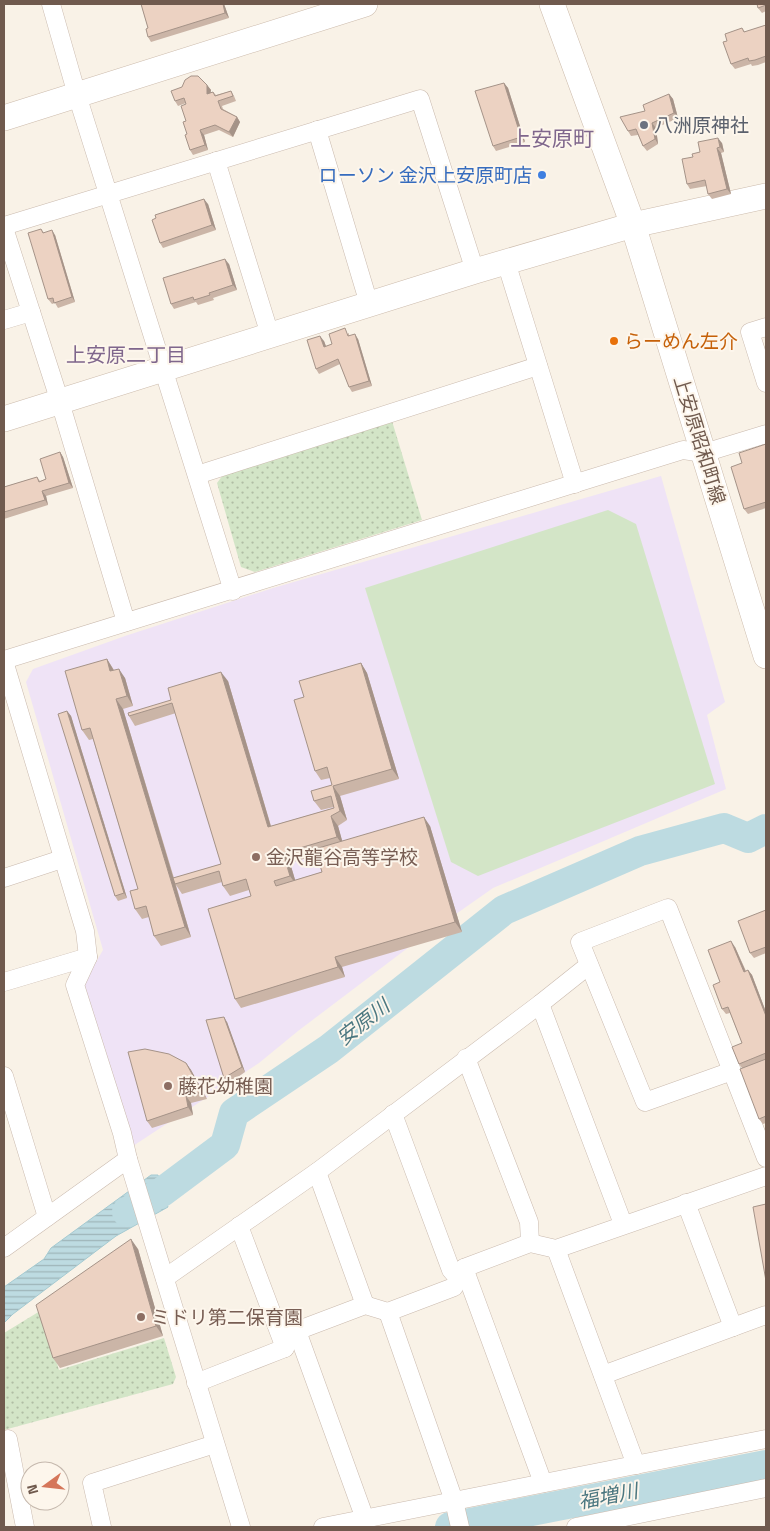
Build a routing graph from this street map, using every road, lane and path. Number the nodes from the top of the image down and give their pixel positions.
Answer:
1 (51, 4) edge
2 (365, 4) edge
3 (552, 4) edge
4 (77, 95) junction
5 (4, 118) edge
6 (317, 130) junction
7 (216, 161) junction
8 (109, 193) junction
9 (766, 196) edge
10 (634, 225) junction
11 (4, 227) edge
12 (506, 262) junction
13 (476, 271) junction
14 (369, 304) junction
15 (31, 312) junction
16 (4, 320) edge
17 (766, 327) edge
18 (270, 335) junction
19 (538, 366) junction
20 (164, 368) junction
21 (766, 383) edge
22 (60, 402) junction
23 (4, 419) edge
24 (766, 434) edge
25 (704, 453) junction
26 (197, 476) junction
27 (575, 484) junction
28 (233, 591) junction
29 (126, 622) junction
30 (766, 656) edge
31 (4, 661) edge
32 (62, 859) junction
33 (4, 878) edge
34 (88, 957) junction
35 (589, 965) junction
36 (4, 982) edge
37 (540, 1004) junction
38 (466, 1058) junction
39 (732, 1070) junction
40 (4, 1076) edge
41 (393, 1114) junction
42 (766, 1158) edge
43 (130, 1166) junction
44 (317, 1172) junction
45 (766, 1176) edge
46 (686, 1203) junction
47 (47, 1216) junction
48 (623, 1224) junction
49 (239, 1226) junction
50 (530, 1243) junction
51 (4, 1248) edge
52 (556, 1249) junction
53 (461, 1273) junction
54 (165, 1278) junction
55 (365, 1306) junction
56 (388, 1312) junction
57 (766, 1315) edge
58 (733, 1327) junction
59 (297, 1331) junction
60 (285, 1348) junction
61 (603, 1375) junction
62 (196, 1383) junction
63 (8, 1439) dead end
64 (766, 1439) edge
65 (215, 1444) junction
66 (636, 1465) junction
67 (543, 1483) junction
68 (766, 1488) edge
69 (12, 1500) edge
70 (457, 1513) edge
71 (365, 1519) junction
72 (25, 1527) edge
73 (102, 1527) edge
74 (241, 1527) edge
75 (322, 1527) edge
76 (576, 1527) edge

1 - 4 street
2 - 4 street
3 - 10 street, 上安原昭和町線
4 - 5 street
4 - 8 street
6 - 7 street
6 - 13 street
6 - 14 street
7 - 8 street
7 - 18 street
8 - 11 street
8 - 20 street
9 - 10 street
10 - 12 street
10 - 25 street, 上安原昭和町線
11 - 15 street
12 - 13 street
12 - 19 street
13 - 14 street
14 - 18 street
15 - 16 street
15 - 22 street
17 - 21 street
18 - 20 street
19 - 26 street
19 - 27 street
20 - 22 street
20 - 26 street
22 - 23 street
22 - 29 street
24 - 25 street
25 - 27 street
25 - 30 street, 上安原昭和町線
26 - 28 street
27 - 28 street
28 - 29 street
29 - 31 street
31 - 32 street
32 - 33 street
32 - 34 street
34 - 36 street
34 - 43 street
35 - 37 street
35 - 39 street
35 - 39 street
37 - 38 street
37 - 48 street
38 - 41 street
38 - 50 street
39 - 42 street
40 - 47 street
41 - 44 street
41 - 53 street
43 - 47 street
43 - 54 street
44 - 49 street
44 - 55 street
45 - 46 street
46 - 48 street
46 - 58 street
47 - 51 street
48 - 52 street
49 - 54 street
49 - 60 street
50 - 52 street
50 - 53 street
52 - 61 street
53 - 56 street
53 - 67 street
54 - 62 street
55 - 56 street
55 - 59 street
56 - 70 street
57 - 58 street
58 - 61 street
59 - 60 street
59 - 71 street
60 - 62 street
61 - 66 street
62 - 65 street
63 - 69 street
64 - 66 street
65 - 73 street
65 - 74 street
66 - 67 street
67 - 70 street
68 - 76 street
69 - 72 street
70 - 71 street
71 - 75 street

